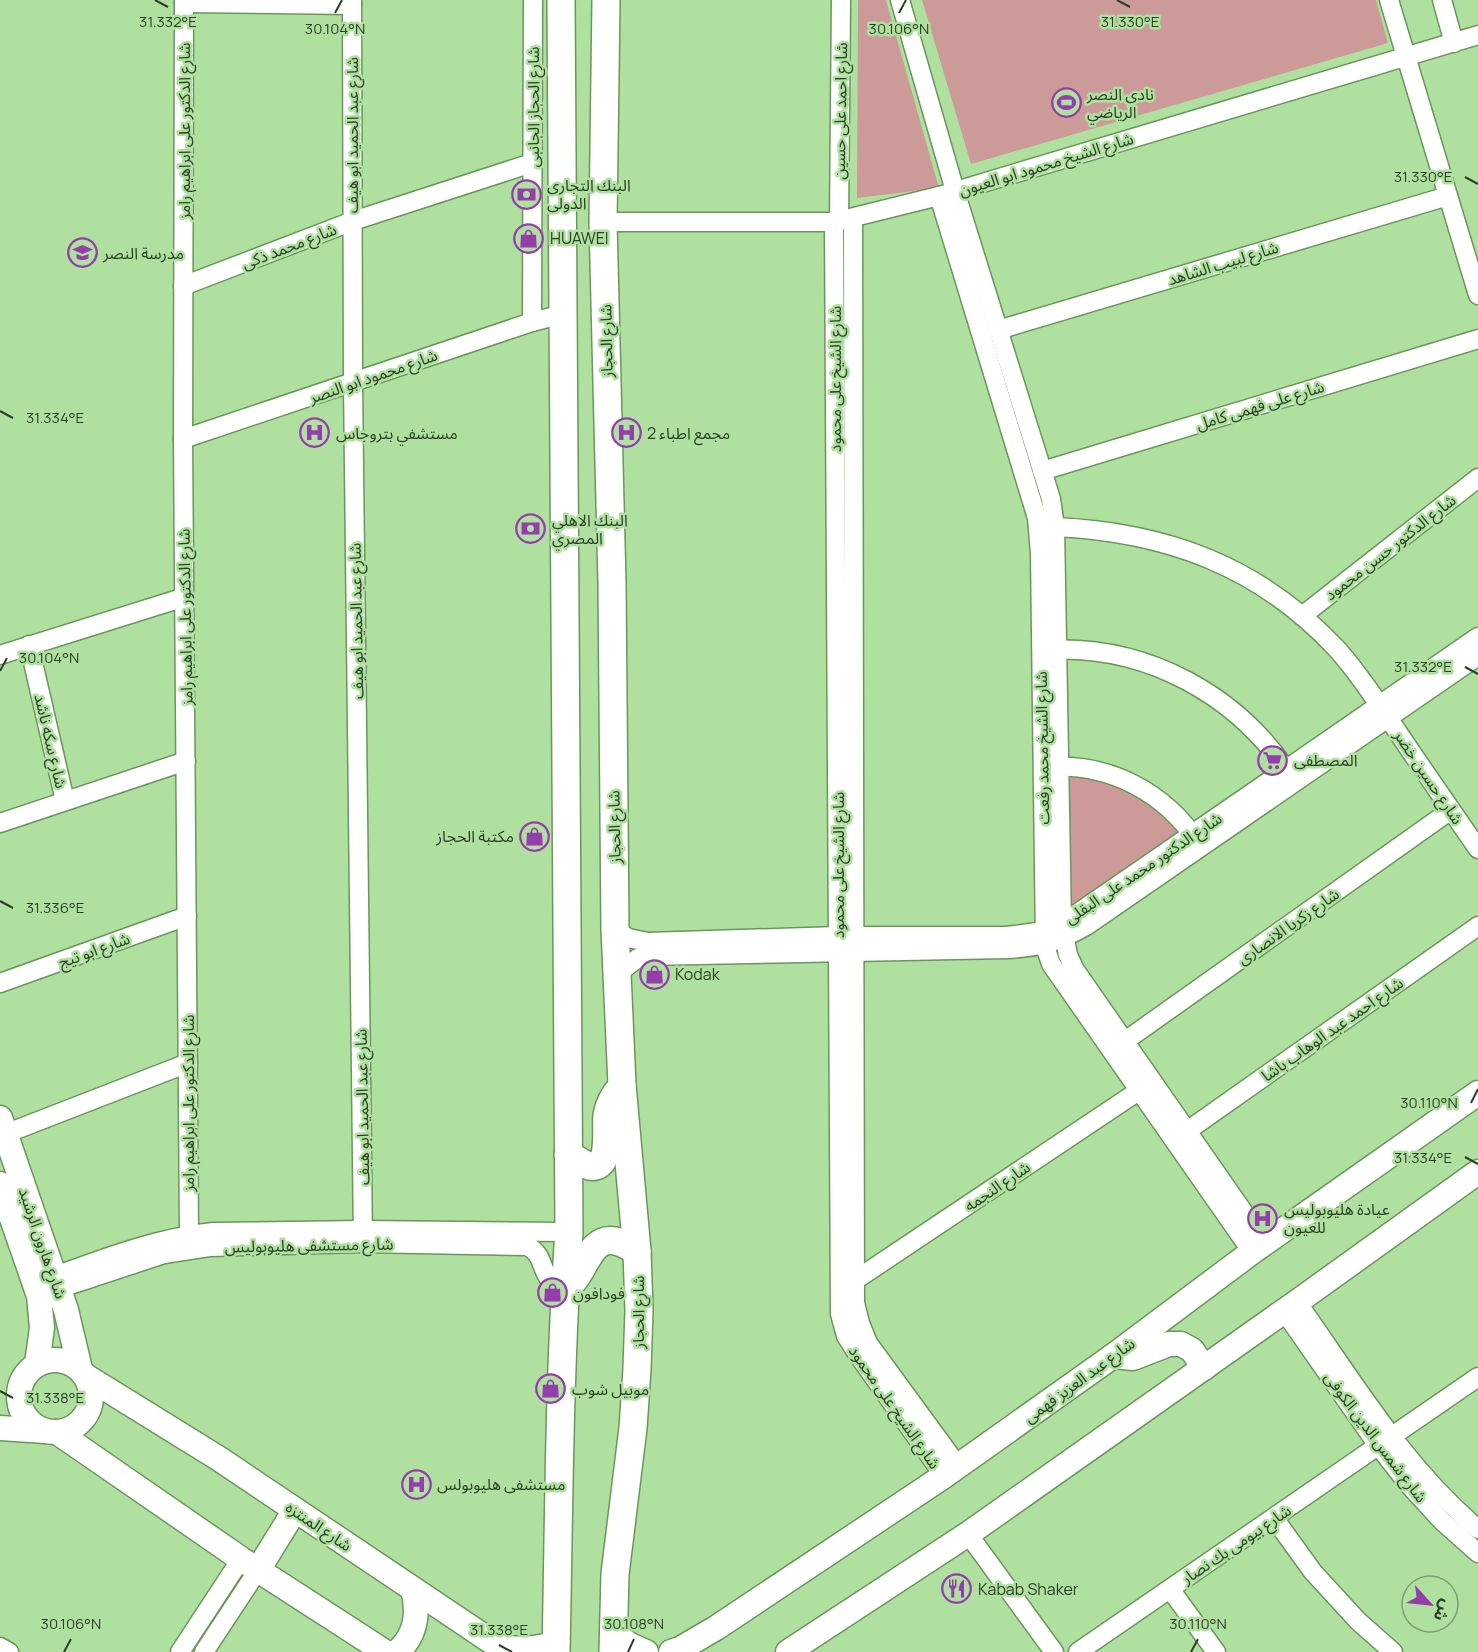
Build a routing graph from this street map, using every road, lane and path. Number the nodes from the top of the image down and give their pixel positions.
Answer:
1 (533, 0) edge
2 (841, 0) edge
3 (900, 0) edge
4 (1389, 0) edge
5 (1442, 0) edge
6 (184, 2) edge
7 (352, 2) edge
8 (606, 4) edge
9 (561, 5) edge
10 (1478, 35) edge
11 (1454, 42) junction
12 (1406, 57) junction
13 (532, 163) junction
14 (947, 193) junction
15 (1448, 196) junction
16 (353, 221) junction
17 (842, 221) junction
18 (603, 222) junction
19 (183, 286) junction
20 (1478, 295) edge
21 (563, 314) junction
22 (532, 322) junction
23 (998, 330) junction
24 (1478, 339) edge
25 (353, 382) junction
26 (183, 439) junction
27 (1042, 471) junction
28 (1478, 478) edge
29 (1055, 527) junction
30 (185, 597) junction
31 (1302, 616) junction
32 (1478, 637) edge
33 (29, 645) junction
34 (1049, 650) junction
35 (0, 655) edge
36 (1478, 656) edge
37 (1384, 711) junction
38 (186, 760) junction
39 (1051, 766) junction
40 (1290, 776) junction
41 (65, 801) junction
42 (1451, 810) junction
43 (0, 823) edge
44 (1197, 840) junction
45 (1478, 849) edge
46 (188, 916) junction
47 (1478, 926) edge
48 (615, 929) junction
49 (1063, 931) junction
50 (1045, 938) junction
51 (846, 944) junction
52 (617, 974) junction
53 (0, 983) edge
54 (1125, 1041) junction
55 (188, 1063) junction
56 (622, 1085) junction
57 (1140, 1090) junction
58 (1478, 1093) edge
59 (3, 1126) edge
60 (1187, 1131) junction
61 (568, 1155) junction
62 (1478, 1172) edge
63 (0, 1184) edge
64 (569, 1232) junction
65 (189, 1234) junction
66 (363, 1236) junction
67 (1259, 1248) junction
68 (637, 1251) junction
69 (854, 1281) junction
70 (47, 1286) junction
71 (565, 1288) junction
72 (1291, 1307) junction
73 (1113, 1356) junction
74 (37, 1364) junction
75 (1203, 1368) junction
76 (83, 1373) junction
77 (1478, 1377) edge
78 (10, 1393) edge
79 (0, 1428) edge
80 (52, 1432) junction
81 (1386, 1442) junction
82 (951, 1471) junction
83 (295, 1510) junction
84 (1274, 1518) junction
85 (1478, 1529) edge
86 (968, 1534) junction
87 (1478, 1553) edge
88 (249, 1564) junction
89 (413, 1589) junction
90 (1170, 1589) junction
91 (716, 1628) junction
92 (613, 1643) edge
93 (0, 1647) edge
94 (556, 1648) edge
95 (9, 1652) edge
96 (180, 1652) edge
97 (204, 1652) edge
98 (385, 1652) edge
99 (397, 1652) edge
100 (646, 1652) edge
101 (671, 1652) edge
102 (694, 1652) edge
103 (789, 1652) edge
104 (1054, 1652) edge
105 (1078, 1652) edge
106 (1216, 1652) edge
107 (1393, 1652) edge

1 - 13 street, شارع الحجاز الجانبى
2 - 17 street, شارع احمد على حسين
3 - 14 street
4 - 12 street
5 - 11 street
6 - 7 street
6 - 19 street, شارع الدكتور على ابراهيم رامز
7 - 16 street, شارع عبد الحميد ابو هيف
8 - 9 main road
8 - 18 main road, شارع الحجاز
9 - 21 main road
10 - 11 street, شارع الشيخ محمود ابو العيون
11 - 12 street, شارع الشيخ محمود ابو العيون
12 - 14 street, شارع الشيخ محمود ابو العيون
12 - 15 street
13 - 16 street, شارع محمد ذكى
13 - 22 street, شارع الحجاز الجانبى
14 - 17 street, شارع الشيخ محمود ابو العيون
14 - 23 street, شارع الشيخ محمد رفعت
14 - 34 street, شارع الشيخ محمد رفعت
15 - 20 street
15 - 23 street, شارع لبيب الشاهد
16 - 19 street, شارع محمد ذكى
16 - 25 street, شارع عبد الحميد ابو هيف
17 - 18 street, شارع الشيخ محمود ابو العيون
17 - 51 street, شارع الشيخ على محمود
18 - 48 main road, شارع الحجاز
19 - 26 street, شارع الدكتور على ابراهيم رامز
21 - 22 street, شارع محمود ابو النصر
21 - 61 main road
22 - 25 street, شارع محمود ابو النصر
23 - 27 street, شارع الشيخ محمد رفعت
24 - 27 street, شارع على فهمى كامل
25 - 26 street, شارع محمود ابو النصر
25 - 66 street, شارع عبد الحميد ابو هيف
26 - 30 street, شارع الدكتور على ابراهيم رامز
27 - 29 street, شارع الشيخ محمد رفعت
28 - 31 street, شارع الدكتور حسن محمود
29 - 31 street, شارع حسين خضر
29 - 34 street, شارع الشيخ محمد رفعت
30 - 33 street
30 - 38 street, شارع الدكتور على ابراهيم رامز
31 - 37 street, شارع حسين خضر
32 - 37 street, شارع الدكتور محمد على البقلى
33 - 35 street
33 - 41 street, شارع سكه ناشد
34 - 39 street, شارع الشيخ محمد رفعت
34 - 40 street
36 - 37 street, شارع الدكتور محمد على البقلى
37 - 40 street, شارع الدكتور محمد على البقلى
37 - 42 street, شارع حسين خضر
38 - 41 street
38 - 46 street, شارع الدكتور على ابراهيم رامز
39 - 44 street
39 - 49 street, شارع الشيخ محمد رفعت
39 - 50 street, شارع الشيخ محمد رفعت
40 - 44 street, شارع الدكتور محمد على البقلى
41 - 43 street
42 - 45 street, شارع حسين خضر
42 - 54 street, شارع زكريا الانصارى
44 - 49 street, شارع الدكتور محمد على البقلى
46 - 53 street, شارع ابو تيج
46 - 55 street, شارع الدكتور على ابراهيم رامز
47 - 60 street, شارع احمد عبد الوهاب باشا
48 - 51 street, شارع الدكتور محمد على البقلى
48 - 52 main road, شارع الحجاز
49 - 50 street, شارع الدكتور محمد على البقلى
49 - 54 street, شارع الشيخ محمد رفعت
50 - 51 street, شارع الدكتور محمد على البقلى
50 - 57 street, شارع الشيخ محمد رفعت
51 - 52 street, شارع الدكتور محمد على البقلى
51 - 69 street, شارع الشيخ على محمود
51 - 82 street, شارع الشيخ على محمود
52 - 56 main road, شارع الحجاز
54 - 60 street, شارع الشيخ محمد رفعت
55 - 59 street
55 - 65 street, شارع الدكتور على ابراهيم رامز
56 - 61 main road
56 - 68 main road, شارع الحجاز
57 - 67 street, شارع الشيخ محمد رفعت
57 - 69 street, شارع النجمه
58 - 67 main road, شارع عبد العزيز فهمى
59 - 70 main road, شارع هارون الرشيد
60 - 67 street, شارع الشيخ محمد رفعت
61 - 64 main road
62 - 72 main road
63 - 70 main road, شارع هارون الرشيد
64 - 66 street, شارع مستشفى هليوبوليس
64 - 71 main road
65 - 66 street, شارع مستشفى هليوبوليس
65 - 70 street, شارع مستشفى هليوبوليس
66 - 70 street, شارع مستشفى هليوبوليس
66 - 71 street, شارع مستشفى هليوبوليس
67 - 73 main road, شارع عبد العزيز فهمى
68 - 71 main road
68 - 92 main road, شارع الحجاز
69 - 82 street, شارع الشيخ على محمود
70 - 74 main road, شارع هارون الرشيد
70 - 76 main road, شارع هارون الرشيد
71 - 94 main road
72 - 75 main road
72 - 81 street, شارع شمس الدين الكوفى
73 - 75 main road
73 - 82 main road, شارع عبد العزيز فهمى
74 - 76 main road
74 - 78 main road
75 - 86 main road
76 - 80 main road
76 - 83 main road, شارع المنتزه
77 - 81 street, شارع بيومى بك نصار
78 - 80 main road
79 - 80 main road
80 - 88 main road
81 - 84 street, شارع بيومى بك نصار
81 - 85 street, شارع شمس الدين الكوفى
81 - 87 street, شارع شمس الدين الكوفى
82 - 91 main road, شارع عبد العزيز فهمى
83 - 88 main road
83 - 89 main road, شارع المنتزه
84 - 90 street, شارع بيومى بك نصار
84 - 107 street
86 - 103 main road
86 - 104 street
88 - 96 street
88 - 97 street
88 - 98 main road
89 - 94 main road, شارع المنتزه
89 - 99 main road
90 - 105 street, شارع بيومى بك نصار
90 - 106 street
91 - 101 main road, شارع عبد العزيز فهمى
91 - 102 main road
92 - 100 main road
93 - 95 street

